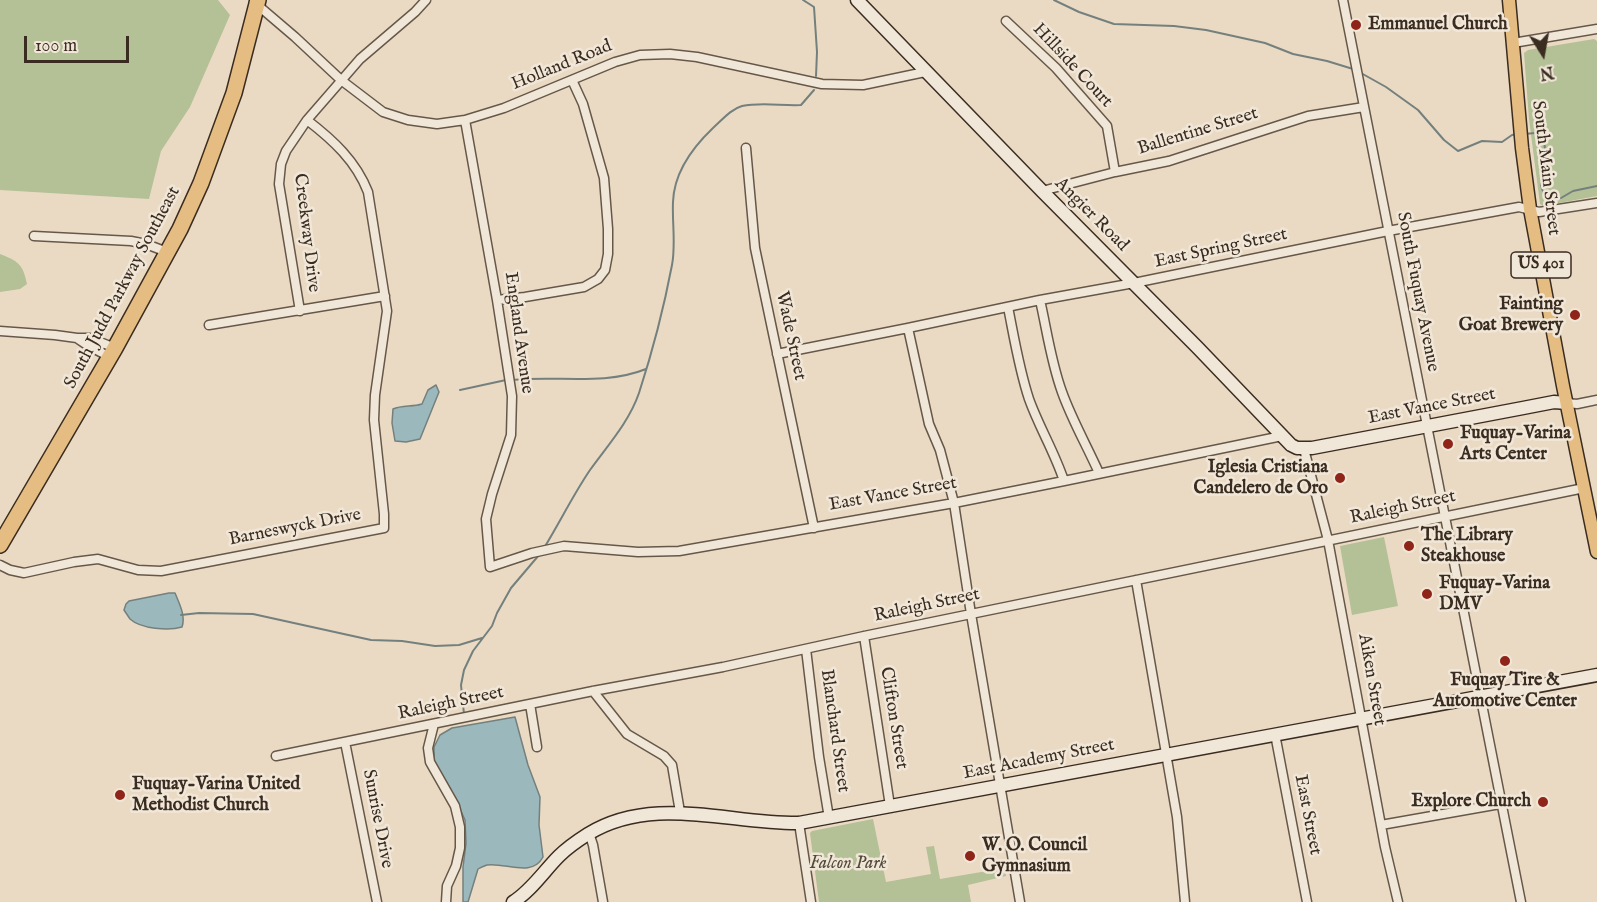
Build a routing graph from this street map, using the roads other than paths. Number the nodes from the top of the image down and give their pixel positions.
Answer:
1 (426, 0) edge
2 (857, 0) edge
3 (1343, 0) edge
4 (1509, 0) edge
5 (256, 1) edge
6 (1006, 21) dead end
7 (1597, 29) edge
8 (1513, 43) junction
9 (925, 72) junction
10 (341, 80) junction
11 (572, 80) junction
12 (1364, 107) junction
13 (308, 120) junction
14 (465, 120) junction
15 (746, 148) dead end
16 (1115, 172) junction
17 (1042, 191) junction
18 (1597, 203) edge
19 (1530, 209) junction
20 (1388, 231) junction
21 (34, 236) dead end
22 (167, 252) junction
23 (1134, 284) junction
24 (385, 296) junction
25 (497, 300) junction
26 (1040, 300) junction
27 (1008, 307) junction
28 (300, 311) junction
29 (209, 325) dead end
30 (908, 328) junction
31 (0, 331) edge
32 (112, 352) junction
33 (777, 354) junction
34 (1597, 400) edge
35 (1567, 403) junction
36 (1426, 425) junction
37 (1282, 436) junction
38 (1304, 449) junction
39 (1099, 473) junction
40 (1064, 481) junction
41 (1584, 488) junction
42 (954, 503) junction
43 (1592, 507) edge
44 (1444, 516) junction
45 (814, 528) junction
46 (1329, 540) junction
47 (0, 545) edge
48 (1597, 552) edge
49 (509, 561) joint
50 (0, 565) edge
51 (1136, 580) junction
52 (971, 614) junction
53 (864, 636) junction
54 (806, 650) junction
55 (1597, 675) edge
56 (593, 691) junction
57 (1481, 696) junction
58 (530, 704) junction
59 (1361, 718) junction
60 (434, 724) junction
61 (1275, 734) junction
62 (345, 742) junction
63 (537, 747) dead end
64 (1167, 755) junction
65 (276, 756) dead end
66 (1000, 785) junction
67 (1500, 804) junction
68 (890, 806) junction
69 (680, 812) junction
70 (830, 818) junction
71 (799, 823) junction
72 (1381, 825) junction
73 (589, 833) junction
74 (377, 902) edge
75 (446, 902) edge
76 (513, 902) edge
77 (603, 902) edge
78 (811, 902) edge
79 (1020, 902) edge
80 (1185, 902) edge
81 (1307, 902) edge
82 (1398, 902) edge
83 (1521, 902) edge

1 - 10 street, Creekway Drive
2 - 9 street, Angier Road
3 - 12 street, South Fuquay Avenue
4 - 8 main road, South Main Street / US 401
5 - 10 street, Holland Road
5 - 22 highway, South Judd Parkway Southeast
6 - 16 street, Hillside Court
7 - 8 street
8 - 19 main road, South Main Street / US 401
9 - 11 street, Holland Road
9 - 17 street, Angier Road
10 - 13 street, Creekway Drive
10 - 14 street, Holland Road
11 - 14 street, Holland Road
11 - 25 street
12 - 16 street, Ballentine Street
12 - 20 street, South Fuquay Avenue
13 - 24 street, Barneswyck Drive
13 - 28 street, Creekway Drive
14 - 25 street, England Avenue
15 - 33 street, Wade Street
16 - 17 street, Ballentine Street
17 - 23 street, Angier Road
18 - 19 street, East Spring Street
19 - 20 street, East Spring Street
19 - 35 main road, South Main Street / US 401
20 - 23 street, East Spring Street
20 - 36 street, South Fuquay Avenue
21 - 22 street
22 - 32 highway, South Judd Parkway Southeast
23 - 26 street, East Spring Street
23 - 37 street, Angier Road
24 - 28 street
24 - 50 street, Barneswyck Drive
25 - 49 street, England Avenue
26 - 27 street, East Spring Street
26 - 39 street
27 - 30 street, East Spring Street
27 - 40 street
28 - 29 street
30 - 33 street, East Spring Street
30 - 42 street
31 - 32 street
32 - 47 highway, South Judd Parkway Southeast
33 - 45 street, Wade Street
34 - 35 street
35 - 36 street, East Vance Street
35 - 41 main road, South Main Street / US 401
36 - 38 street, East Vance Street
36 - 44 street, South Fuquay Avenue
37 - 38 street, Angier Road
37 - 39 street, East Vance Street
38 - 46 street, Aiken Street
39 - 40 street, East Vance Street
40 - 42 street, East Vance Street
41 - 43 main road, South Main Street / US 401
41 - 44 street, Raleigh Street
42 - 45 street, East Vance Street
42 - 52 street
43 - 48 main road, South Main Street / US 401
44 - 46 street, Raleigh Street
44 - 57 street, South Fuquay Avenue
45 - 49 street, East Vance Street
46 - 51 street, Raleigh Street
46 - 59 street, Aiken Street
51 - 52 street, Raleigh Street
51 - 64 street
52 - 53 street, Raleigh Street
52 - 66 street
53 - 54 street, Raleigh Street
53 - 68 street, Clifton Street
54 - 56 street, Raleigh Street
54 - 70 street, Blanchard Street
55 - 57 street, East Academy Street
56 - 58 street, Raleigh Street
56 - 69 street
57 - 59 street, East Academy Street
57 - 67 street, South Fuquay Avenue
58 - 60 street, Raleigh Street
58 - 63 street
59 - 61 street, East Academy Street
59 - 72 street, Aiken Street
60 - 62 street, Raleigh Street
60 - 75 street
61 - 64 street, East Academy Street
61 - 81 street, East Street
62 - 65 street, Raleigh Street
62 - 74 street, Sunrise Drive
64 - 66 street, East Academy Street
64 - 80 street
66 - 68 street, East Academy Street
66 - 79 street
67 - 72 street
67 - 83 street, South Fuquay Avenue
68 - 70 street, East Academy Street
69 - 71 street, East Academy Street
69 - 73 street, East Academy Street
70 - 71 street, East Academy Street
71 - 78 street
72 - 82 street, Aiken Street
73 - 76 street, East Academy Street
73 - 77 street

